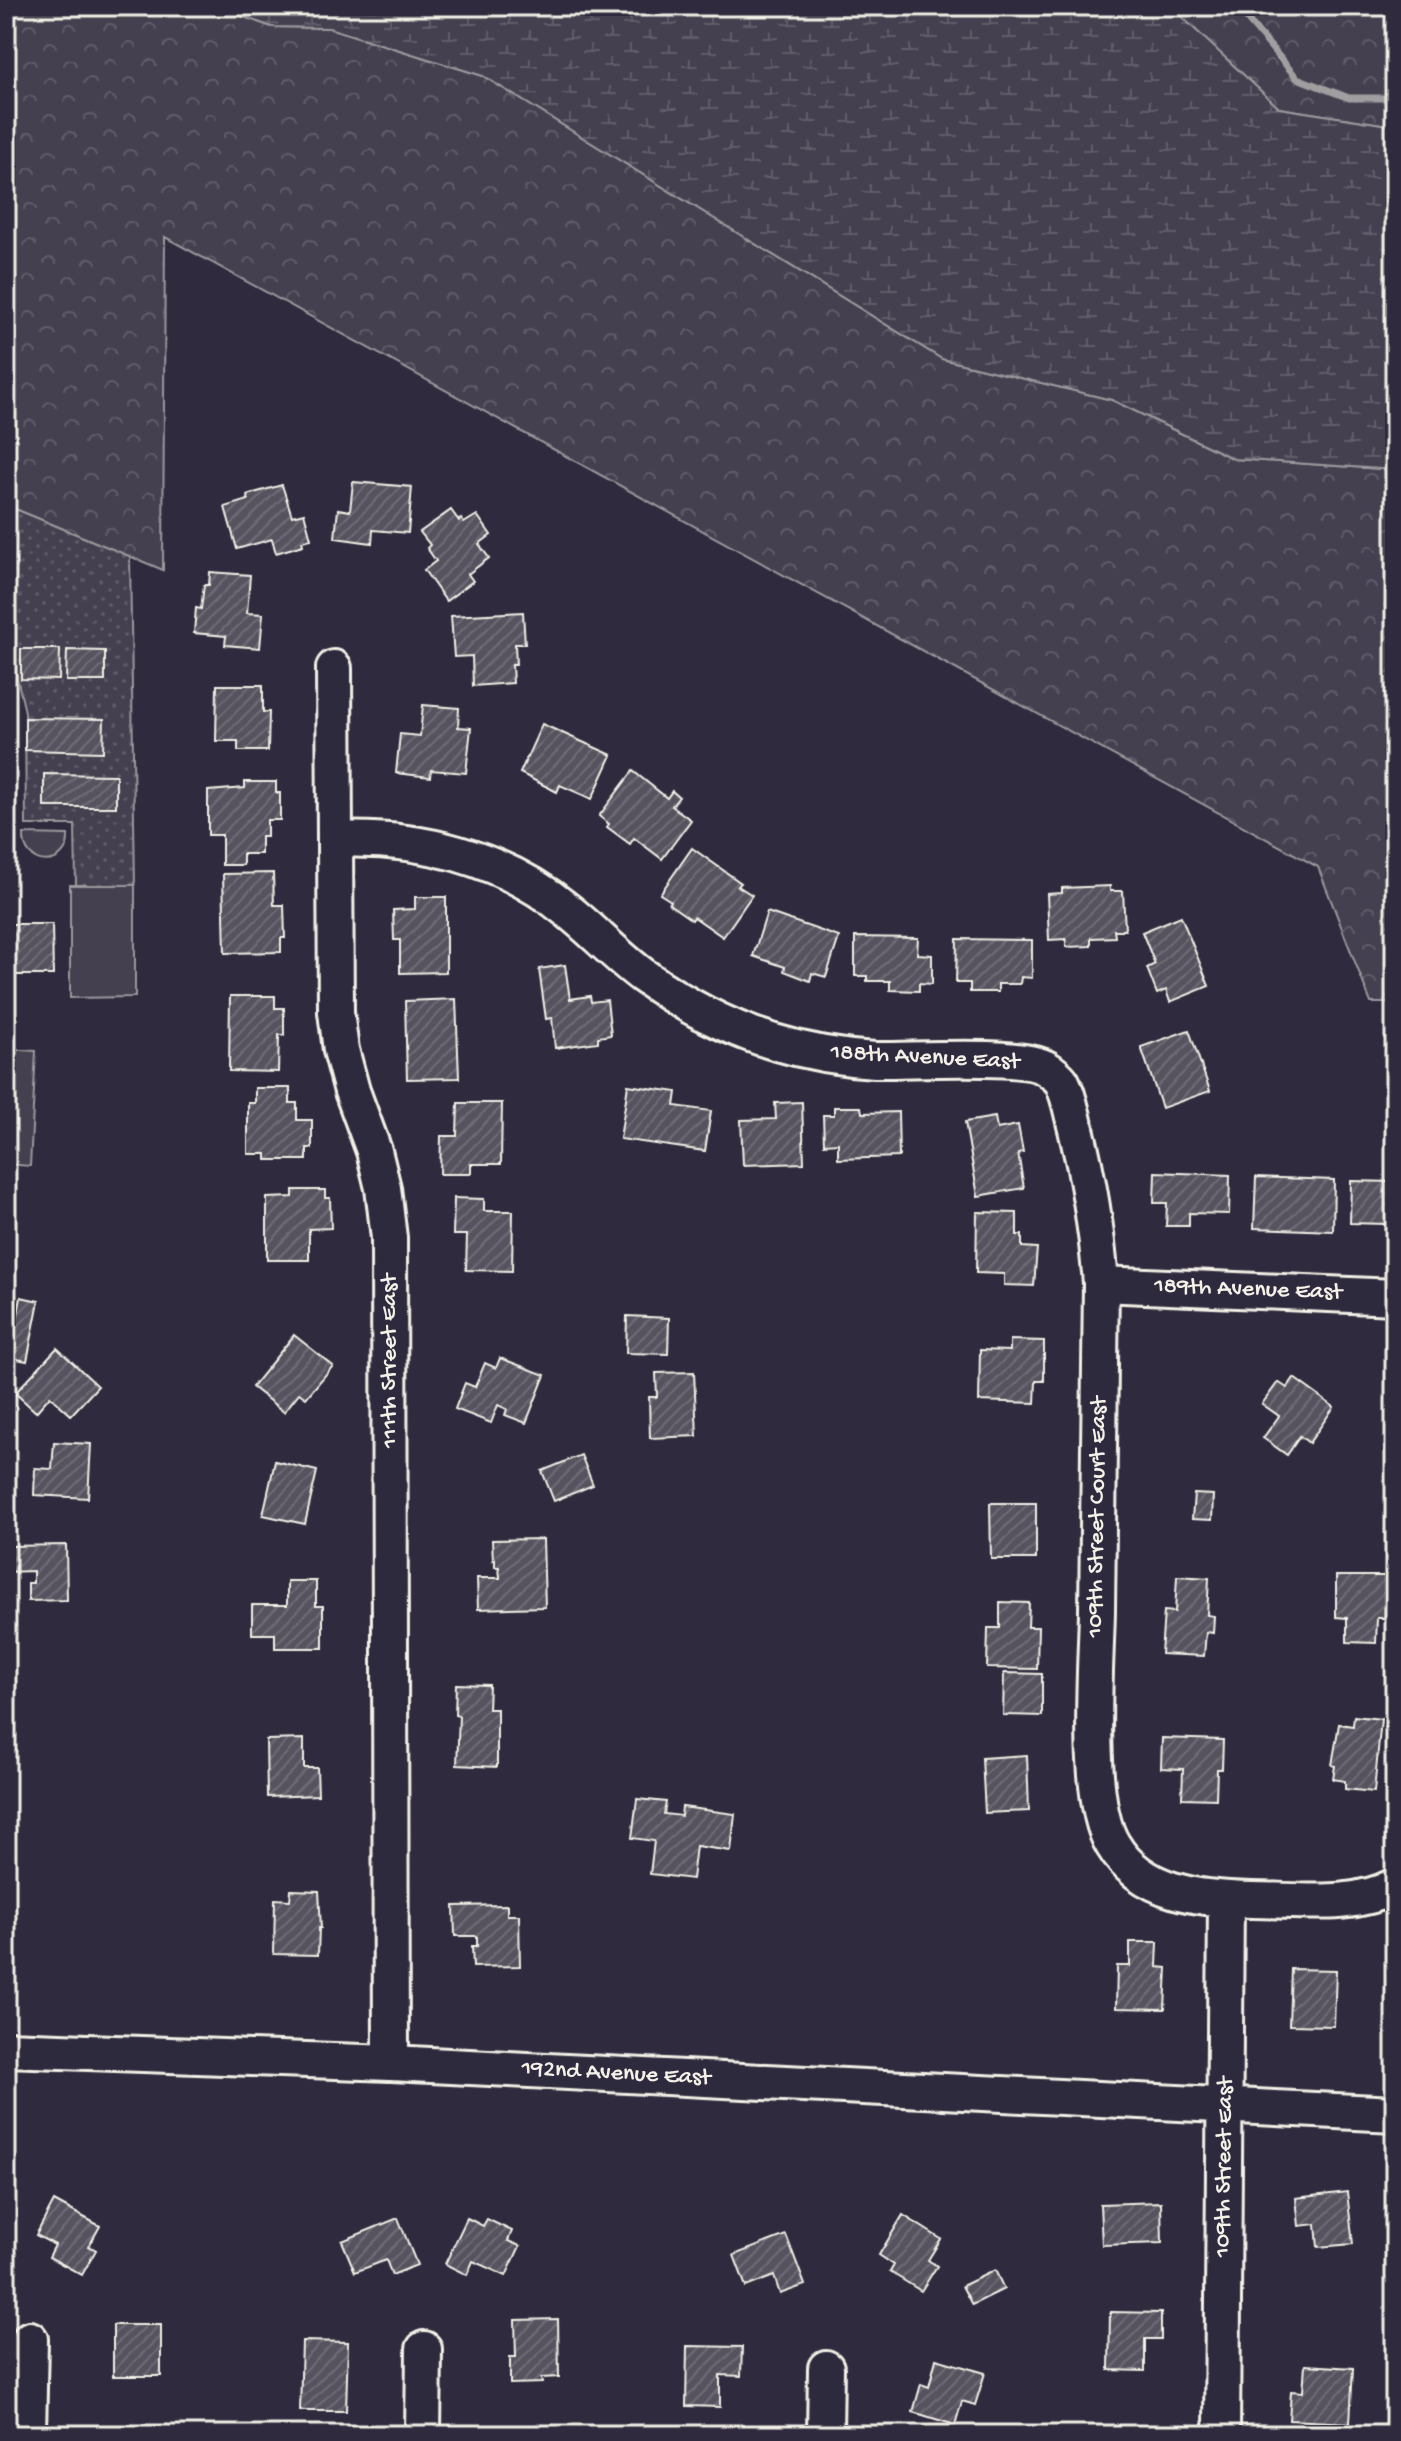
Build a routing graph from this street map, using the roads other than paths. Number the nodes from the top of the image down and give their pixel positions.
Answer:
1 (334, 668) dead end
2 (335, 840) junction
3 (1045, 1066) joint
4 (1101, 1284) junction
5 (1395, 1297) edge
6 (1395, 1886) edge
7 (1226, 1899) junction
8 (6, 2049) edge
9 (391, 2063) junction
10 (1226, 2104) junction
11 (1395, 2114) edge
12 (30, 2339) dead end
13 (424, 2349) dead end
14 (826, 2368) dead end
15 (28, 2435) edge
16 (423, 2435) edge
17 (825, 2435) edge
18 (1222, 2435) edge

1 - 2 street, 111th Street East
2 - 3 street, 188th Avenue East
2 - 9 street, 111th Street East
3 - 4 street, 109th Street Court East
4 - 5 street, 189th Avenue East
4 - 7 street, 109th Street Court East
6 - 7 street, 109th Street Court East
7 - 10 street, 109th Street East
8 - 9 street, 192nd Avenue East
9 - 10 street, 192nd Avenue East
10 - 11 street, 192nd Avenue East
10 - 18 street, 109th Street East
12 - 15 street
13 - 16 street
14 - 17 street

